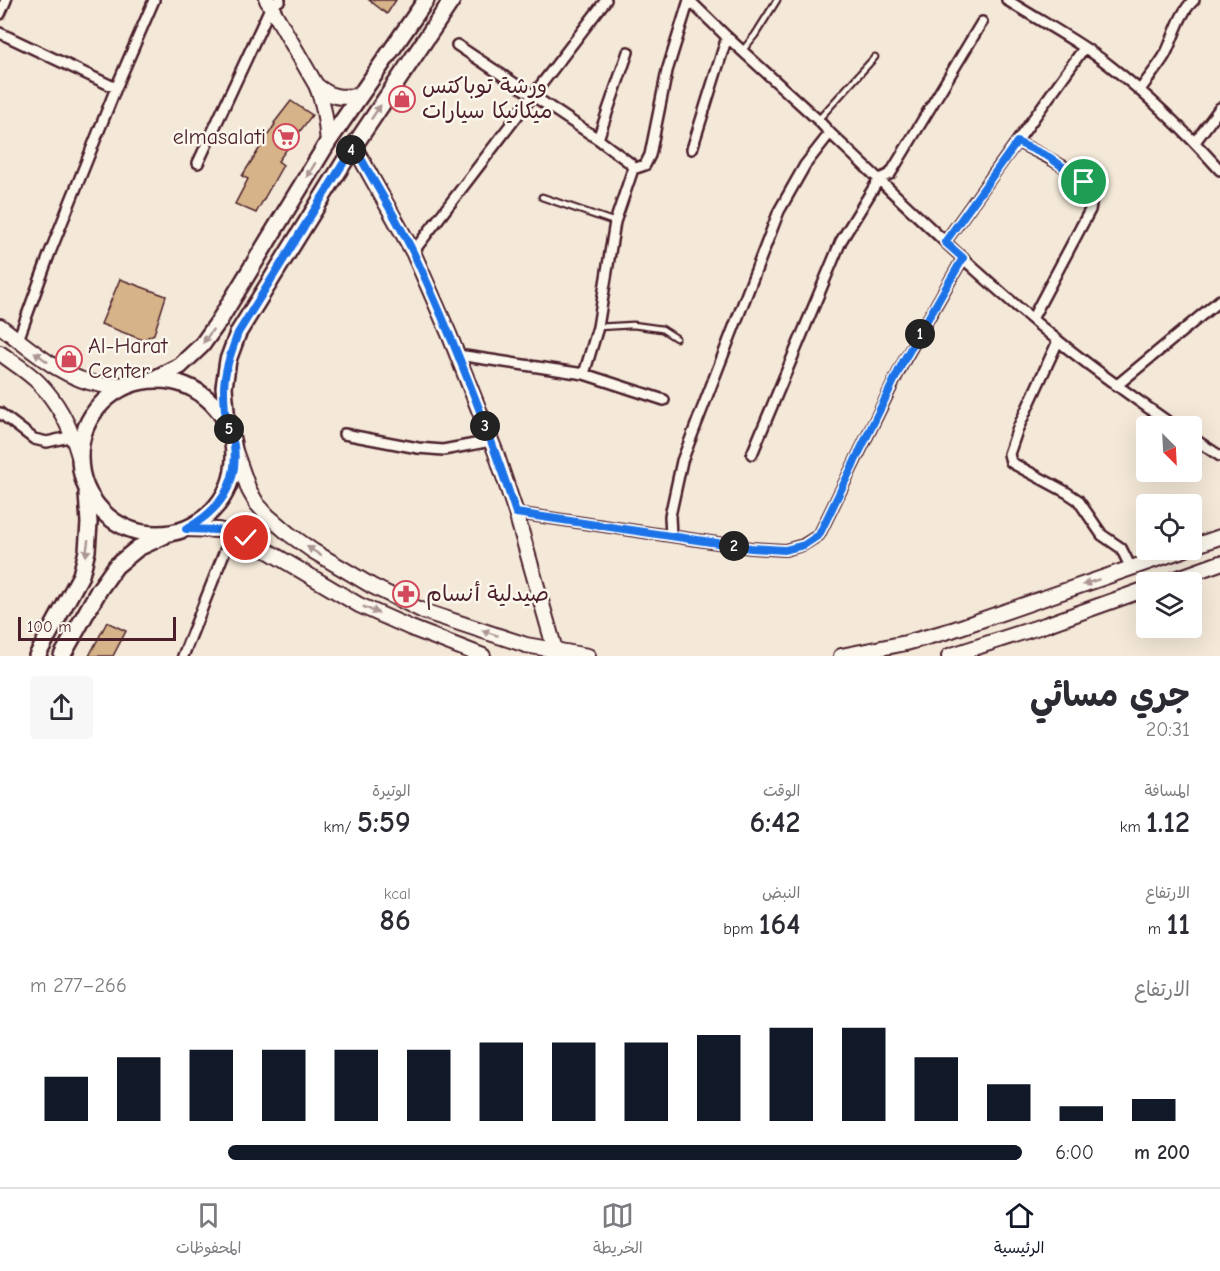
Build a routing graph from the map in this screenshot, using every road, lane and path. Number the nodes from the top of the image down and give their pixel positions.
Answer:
1 (6, 0) edge
2 (154, 0) edge
3 (426, 0) edge
4 (452, 0) edge
5 (606, 0) edge
6 (689, 0) edge
7 (777, 0) edge
8 (1007, 0) edge
9 (1194, 0) edge
10 (273, 2) edge
11 (0, 14) edge
12 (982, 22) dead end
13 (0, 33) edge
14 (727, 37) junction
15 (457, 45) dead end
16 (1084, 48) junction
17 (743, 50) junction
18 (628, 52) dead end
19 (875, 57) dead end
20 (316, 85) junction
21 (116, 88) junction
22 (1140, 90) junction
23 (359, 96) junction
24 (532, 96) junction
25 (1220, 108) edge
26 (818, 120) junction
27 (830, 134) junction
28 (598, 139) junction
29 (328, 141) junction
30 (1017, 142) junction
31 (1195, 142) junction
32 (354, 146) junction
33 (692, 149) dead end
34 (198, 163) dead end
35 (633, 169) junction
36 (1220, 170) edge
37 (879, 179) junction
38 (542, 197) dead end
39 (615, 222) junction
40 (945, 242) junction
41 (413, 252) junction
42 (963, 258) junction
43 (1220, 300) edge
44 (1032, 319) junction
45 (0, 326) edge
46 (598, 327) junction
47 (676, 338) dead end
48 (18, 340) junction
49 (1058, 341) junction
50 (0, 353) edge
51 (458, 355) junction
52 (584, 374) junction
53 (153, 380) junction
54 (135, 383) junction
55 (1116, 387) junction
56 (664, 400) dead end
57 (0, 413) edge
58 (1159, 416) edge
59 (227, 423) junction
60 (344, 434) dead end
61 (73, 436) junction
62 (491, 441) junction
63 (1202, 444) edge
64 (234, 448) junction
65 (752, 454) dead end
66 (80, 456) junction
67 (1220, 456) edge
68 (87, 490) junction
69 (516, 513) junction
70 (186, 529) junction
71 (232, 533) junction
72 (167, 534) junction
73 (671, 536) junction
74 (1220, 537) edge
75 (1202, 543) edge
76 (1154, 560) edge
77 (1220, 563) edge
78 (1131, 568) junction
79 (1195, 572) edge
80 (1136, 593) edge
81 (1036, 601) junction
82 (1045, 625) junction
83 (555, 650) junction
84 (37, 656) edge
85 (62, 656) edge
86 (183, 656) edge
87 (483, 656) edge
88 (588, 656) edge
89 (841, 656) edge
90 (949, 656) edge

1 - 11 street
2 - 21 street
3 - 23 main road
32 -> 4 main road
5 - 24 street
6 - 14 street
6 - 35 street
7 - 17 lane
8 - 16 street
9 - 22 street
10 - 20 main road
10 - 34 street
12 - 37 street
13 - 21 street
14 - 17 street
14 - 33 street
15 - 24 street
16 - 22 street
16 - 30 street
17 - 26 street
18 - 28 street
19 - 26 lane
20 - 23 main road
20 - 29 main road
21 - 48 street
22 - 31 street
23 - 29 main road
24 - 28 street
24 - 41 street
25 - 31 street
26 - 27 street
27 - 37 street
27 - 73 street
28 - 35 street
29 -> 53 main road
30 - 40 street
30 - 44 street
31 - 36 street
32 - 41 main road
32 - 59 main road
35 - 39 street
37 - 40 street
37 - 65 street
38 - 39 lane
39 - 46 street
40 - 42 street
41 - 51 main road
42 - 44 street
42 - 73 street
43 - 55 street
44 - 49 street
45 - 48 main road
46 - 47 lane
46 - 52 street
54 -> 48 main road
49 - 55 street
49 - 78 street
50 - 61 main road
51 - 52 street
51 - 62 main road
52 - 56 street
53 - 54 main road
53 - 59 main road
54 - 66 main road
55 - 58 street
57 - 61 street
59 - 64 main road
60 - 62 street
61 - 66 main road
62 - 69 main road
63 - 67 street
64 - 70 main road
83 -> 64 main road
66 - 68 main road
68 - 72 main road
68 -> 84 main road
69 - 73 street
69 - 83 main road
70 - 71 main road
70 - 72 main road
71 - 86 street
71 -> 87 main road
72 - 85 main road
74 - 75 main road
76 - 78 main road
77 - 79 main road
78 -> 81 main road
80 - 82 main road
81 - 82 main road
81 - 89 main road
82 - 90 main road
83 - 88 main road

